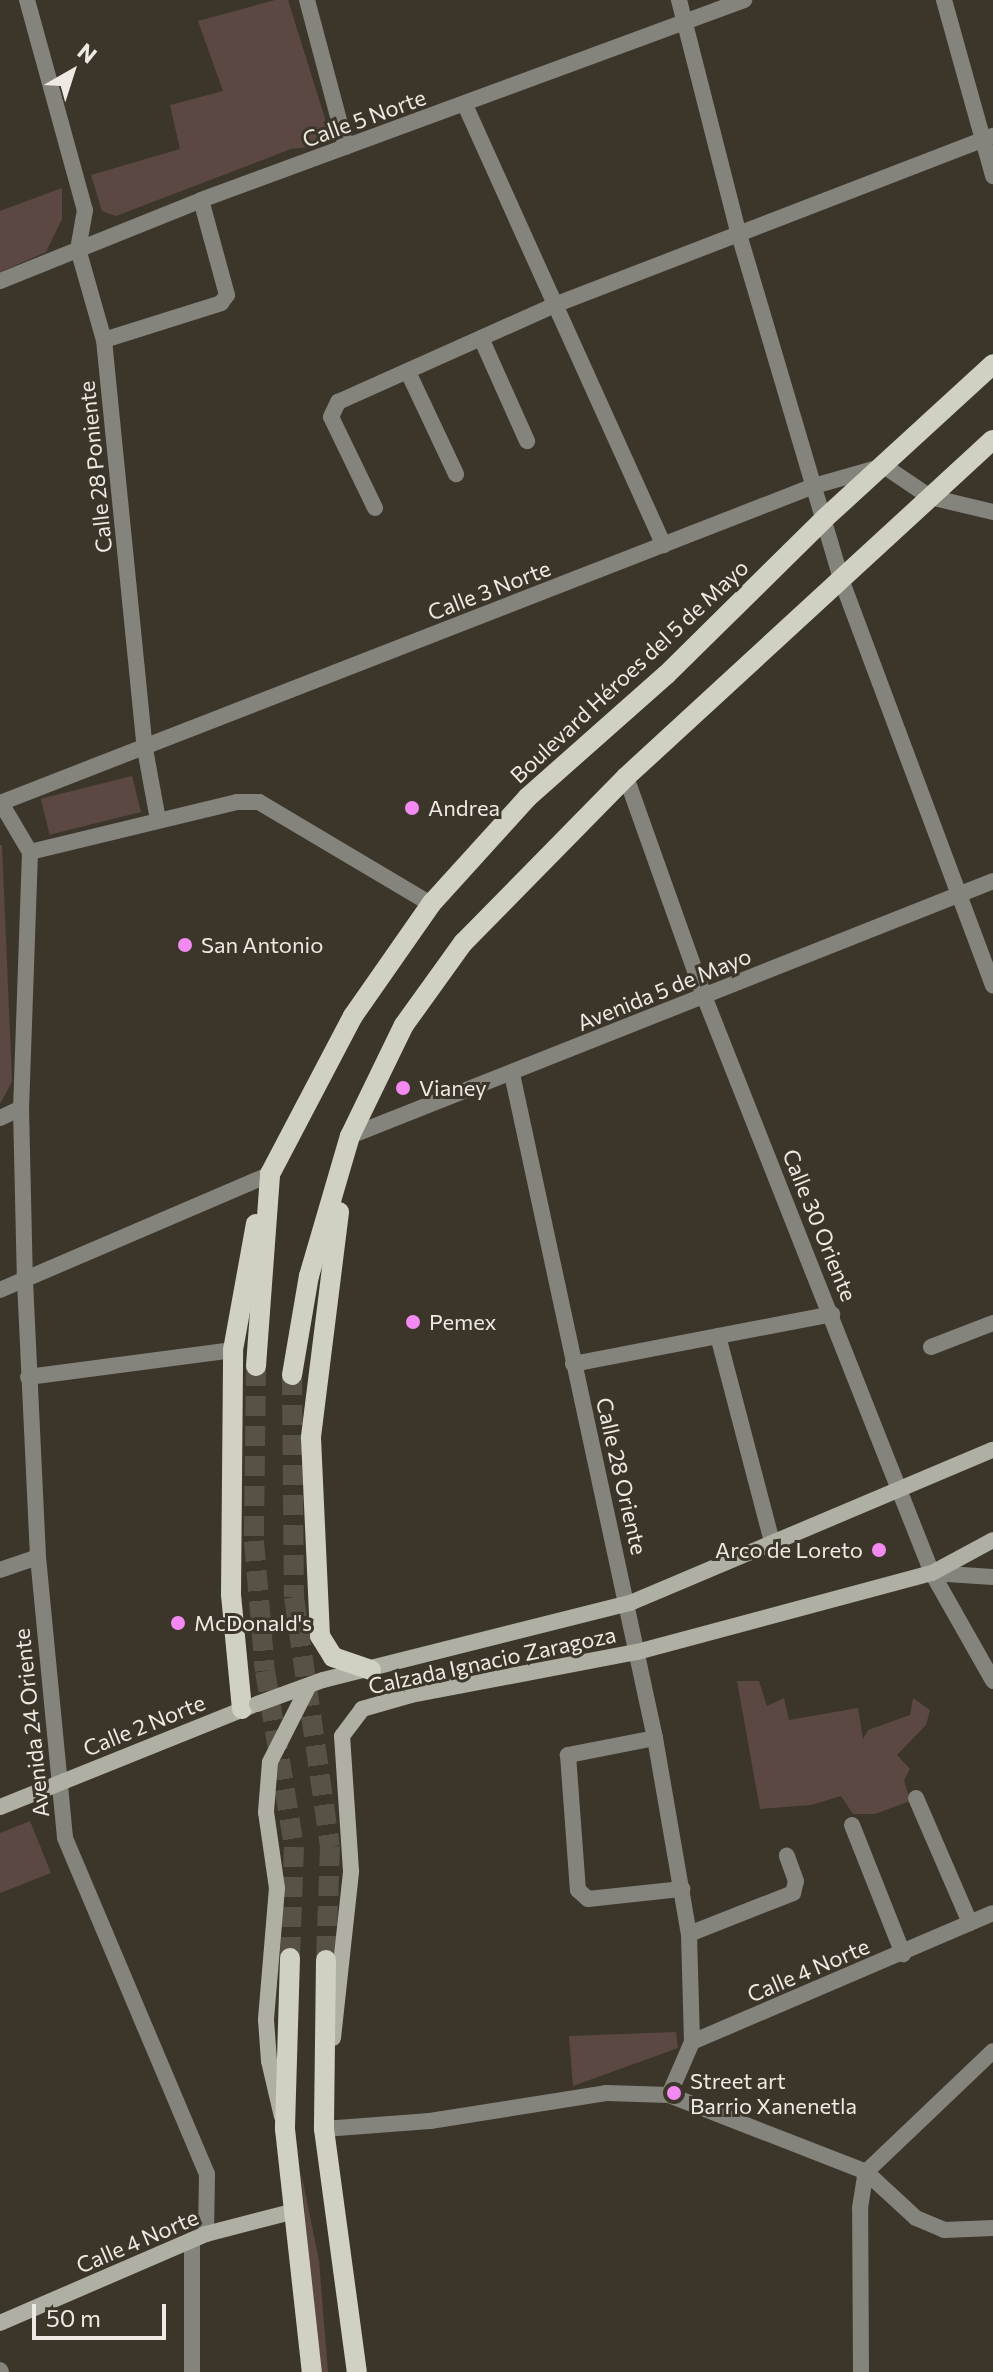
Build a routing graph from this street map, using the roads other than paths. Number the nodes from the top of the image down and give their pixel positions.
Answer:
1 (27, 0) edge
2 (307, 0) edge
3 (679, 0) edge
4 (744, 0) edge
5 (944, 0) edge
6 (686, 24) junction
7 (465, 105) junction
8 (988, 138) edge
9 (346, 147) junction
10 (993, 176) edge
11 (201, 200) junction
12 (738, 231) junction
13 (78, 249) junction
14 (0, 281) edge
15 (557, 304) junction
16 (481, 338) junction
17 (104, 340) junction
18 (993, 364) edge
19 (408, 372) junction
20 (993, 440) edge
21 (527, 441) dead end
22 (884, 466) junction
23 (456, 474) dead end
24 (814, 486) junction
25 (930, 497) junction
26 (375, 508) dead end
27 (993, 512) edge
28 (824, 519) junction
29 (664, 545) junction
30 (841, 579) junction
31 (145, 749) junction
32 (626, 777) junction
33 (0, 803) edge
34 (158, 820) junction
35 (30, 852) junction
36 (993, 881) edge
37 (958, 895) junction
38 (431, 904) junction
39 (993, 986) edge
40 (704, 996) junction
41 (512, 1074) junction
42 (21, 1108) junction
43 (0, 1118) edge
44 (350, 1136) junction
45 (270, 1174) junction
46 (25, 1281) junction
47 (0, 1290) edge
48 (832, 1314) junction
49 (993, 1323) edge
50 (718, 1336) junction
51 (931, 1347) dead end
52 (233, 1350) junction
53 (573, 1364) junction
54 (256, 1366) tunnel mouth
55 (292, 1375) tunnel mouth
56 (28, 1377) junction
57 (993, 1450) edge
58 (899, 1488) junction
59 (993, 1540) edge
60 (773, 1546) junction
61 (38, 1557) junction
62 (0, 1570) edge
63 (932, 1573) junction
64 (993, 1577) edge
65 (630, 1603) junction
66 (637, 1652) junction
67 (371, 1670) junction
68 (993, 1681) edge
69 (307, 1689) junction
70 (250, 1706) junction
71 (655, 1738) junction
72 (59, 1783) junction
73 (916, 1798) dead end
74 (0, 1807) edge
75 (852, 1825) dead end
76 (787, 1856) dead end
77 (682, 1889) junction
78 (993, 1913) edge
79 (970, 1923) junction
80 (689, 1934) junction
81 (903, 1954) junction
82 (290, 1958) tunnel mouth
83 (326, 1960) tunnel mouth
84 (692, 2042) junction
85 (993, 2051) edge
86 (669, 2095) junction
87 (285, 2129) junction
88 (324, 2129) junction
89 (866, 2172) junction
90 (295, 2211) junction
91 (993, 2228) edge
92 (199, 2237) junction
93 (0, 2323) edge
94 (192, 2372) edge
95 (312, 2372) edge
96 (357, 2372) edge
97 (861, 2372) edge

1 - 13 street
2 - 9 street
3 - 6 street
4 - 6 street, Calle 5 Norte
5 - 8 street
6 - 7 street, Calle 5 Norte
6 - 12 street
7 - 9 street, Calle 5 Norte
7 - 15 street
8 - 10 street
8 - 12 street
9 - 11 street, Calle 5 Norte
11 - 13 street, Calle 5 Norte
11 - 17 street
12 - 15 street
12 - 24 street
13 - 14 street, Calle 5 Norte
13 - 17 street, Calle 28 Poniente
15 - 16 street
15 - 29 street
16 - 19 street
16 - 21 street
17 - 31 street, Calle 28 Poniente
18 - 22 main road, Boulevard Héroes del 5 de Mayo
19 - 23 street
19 - 26 street
20 - 25 main road
22 - 24 street, Calle 3 Norte
22 - 25 street
22 - 28 main road, Boulevard Héroes del 5 de Mayo
24 - 28 street
24 - 29 street, Calle 3 Norte
25 - 27 street
25 - 30 main road
28 - 30 street
28 - 38 main road, Boulevard Héroes del 5 de Mayo
29 - 31 street, Calle 3 Norte
30 - 32 main road
30 - 37 street
31 - 33 street, Calle 3 Norte
31 - 34 street, Calle 28 Poniente
32 - 40 street, Calle 30 Oriente
32 - 44 main road
33 - 35 street
34 - 35 street
34 - 38 street
35 - 42 street, Avenida 24 Oriente
36 - 37 street, Avenida 5 de Mayo
37 - 39 street
37 - 40 street, Avenida 5 de Mayo
38 - 45 main road, Boulevard Héroes del 5 de Mayo
40 - 41 street, Avenida 5 de Mayo
40 - 48 street, Calle 30 Oriente
41 - 44 street, Avenida 5 de Mayo
41 - 53 street, Calle 28 Oriente
42 - 43 street
42 - 46 street, Avenida 24 Oriente
44 - 55 main road
44 - 67 main road
45 - 46 street
45 - 52 main road
45 - 54 main road, Boulevard Héroes del 5 de Mayo
46 - 47 street
46 - 56 street, Avenida 24 Oriente
48 - 50 street
48 - 58 street, Calle 30 Oriente
49 - 51 street
50 - 53 street
50 - 60 street
52 - 56 street
52 - 70 main road
53 - 65 street, Calle 28 Oriente
56 - 61 street, Avenida 24 Oriente
57 - 58 main road, Calzada Ignacio Zaragoza
58 - 60 main road, Calzada Ignacio Zaragoza
58 - 63 street, Calle 30 Oriente
59 - 63 main road, Calzada Ignacio Zaragoza
60 - 65 main road, Calzada Ignacio Zaragoza
61 - 62 street
61 - 72 street, Avenida 24 Oriente
63 - 64 street
63 - 66 main road, Calzada Ignacio Zaragoza
63 - 68 street, Calle 30 Oriente
65 - 66 street, Calle 28 Oriente
65 - 67 main road, Calzada Ignacio Zaragoza
66 - 71 street, Calle 28 Oriente
66 - 88 main road, Calzada Ignacio Zaragoza
67 - 69 main road, Calzada Ignacio Zaragoza, bridge
69 - 70 main road, Calle 2 Norte, bridge
69 - 87 main road, bridge
70 - 72 main road, Calle 2 Norte
71 - 77 street, Calle 28 Oriente
71 - 77 street
72 - 74 main road, Calle 2 Norte
72 - 92 street, Avenida 24 Oriente
73 - 79 street
75 - 81 street
76 - 80 street
77 - 80 street, Calle 28 Oriente
78 - 79 street, Calle 4 Norte
79 - 81 street, Calle 4 Norte
80 - 84 street, Calle 28 Oriente
81 - 84 street, Calle 4 Norte
82 - 87 main road
83 - 88 main road
84 - 86 street
85 - 89 street
86 - 88 street
86 - 89 street
87 - 90 main road
88 - 96 main road
89 - 91 street
89 - 97 street
90 - 92 main road, Calle 4 Norte
90 - 95 main road
92 - 93 main road, Calle 4 Norte
92 - 94 street, Avenida 24 Oriente

